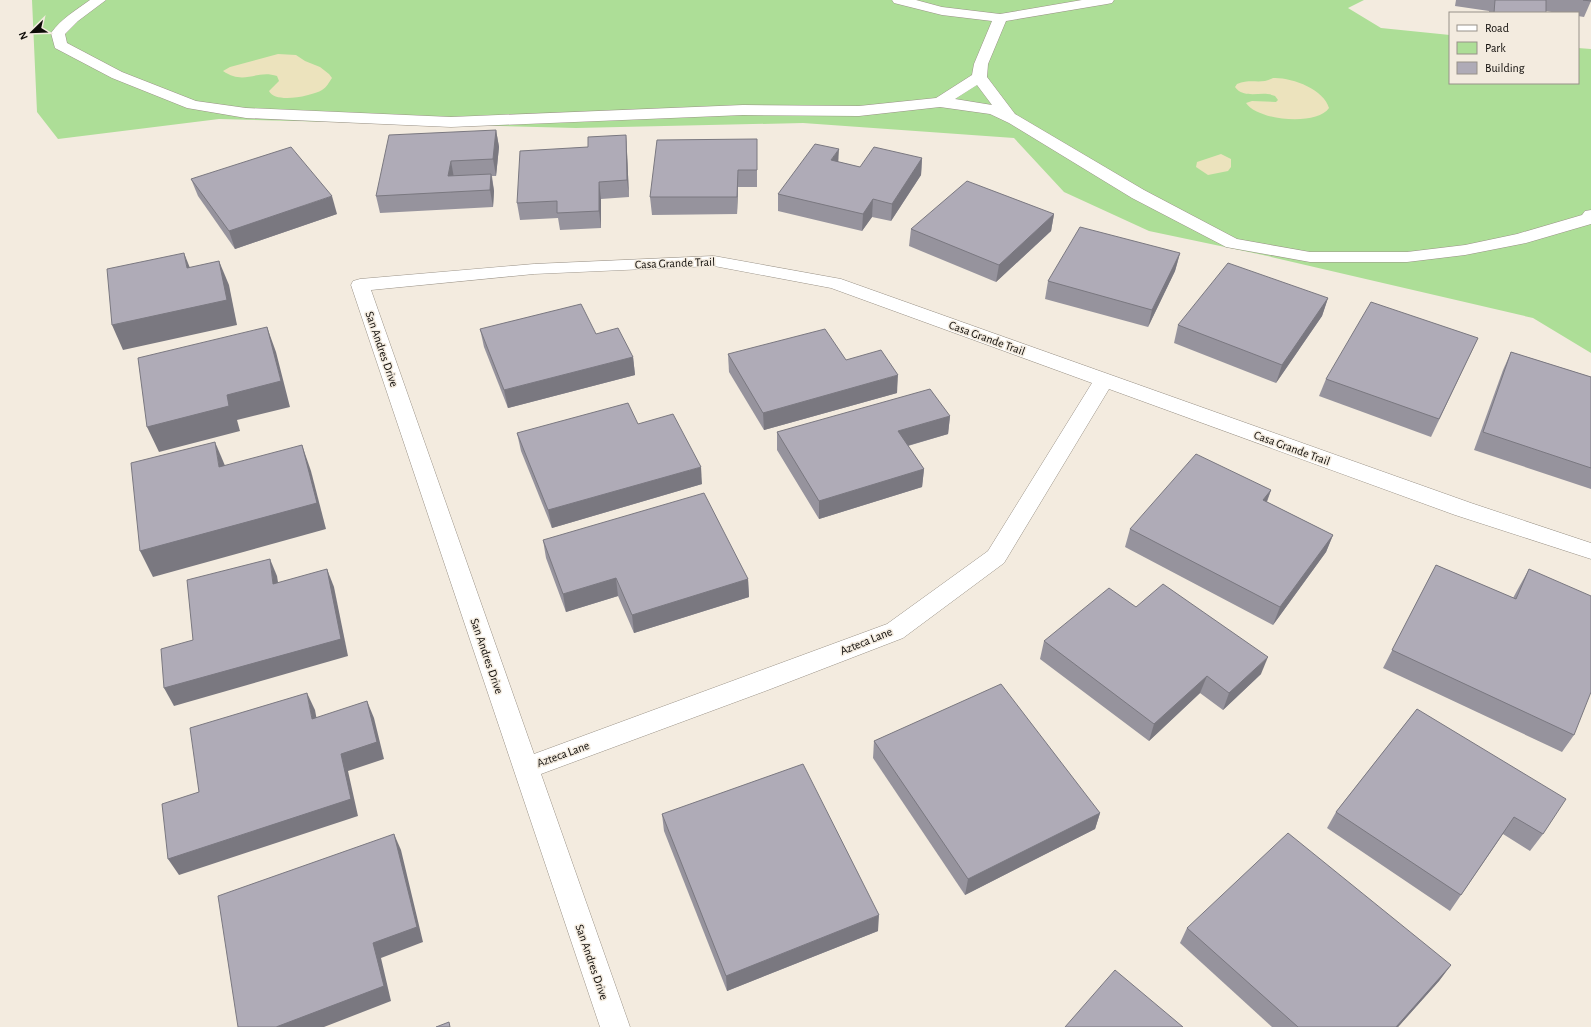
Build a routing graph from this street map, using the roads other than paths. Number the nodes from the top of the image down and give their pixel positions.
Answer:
1 (98, 0) edge
2 (899, 0) edge
3 (1107, 0) edge
4 (1000, 18) junction
5 (979, 77) junction
6 (940, 102) junction
7 (1009, 117) junction
8 (1591, 215) edge
9 (360, 285) joint
10 (1104, 380) junction
11 (1591, 551) edge
12 (526, 768) junction
13 (615, 1027) edge

1 - 6 street
2 - 4 street
3 - 4 street
4 - 5 street
5 - 6 street
5 - 7 street
6 - 7 street
7 - 8 street
9 - 10 street, Casa Grande Trail
9 - 12 street, San Andres Drive
10 - 11 street, Casa Grande Trail
10 - 12 street, Azteca Lane
12 - 13 street, San Andres Drive

